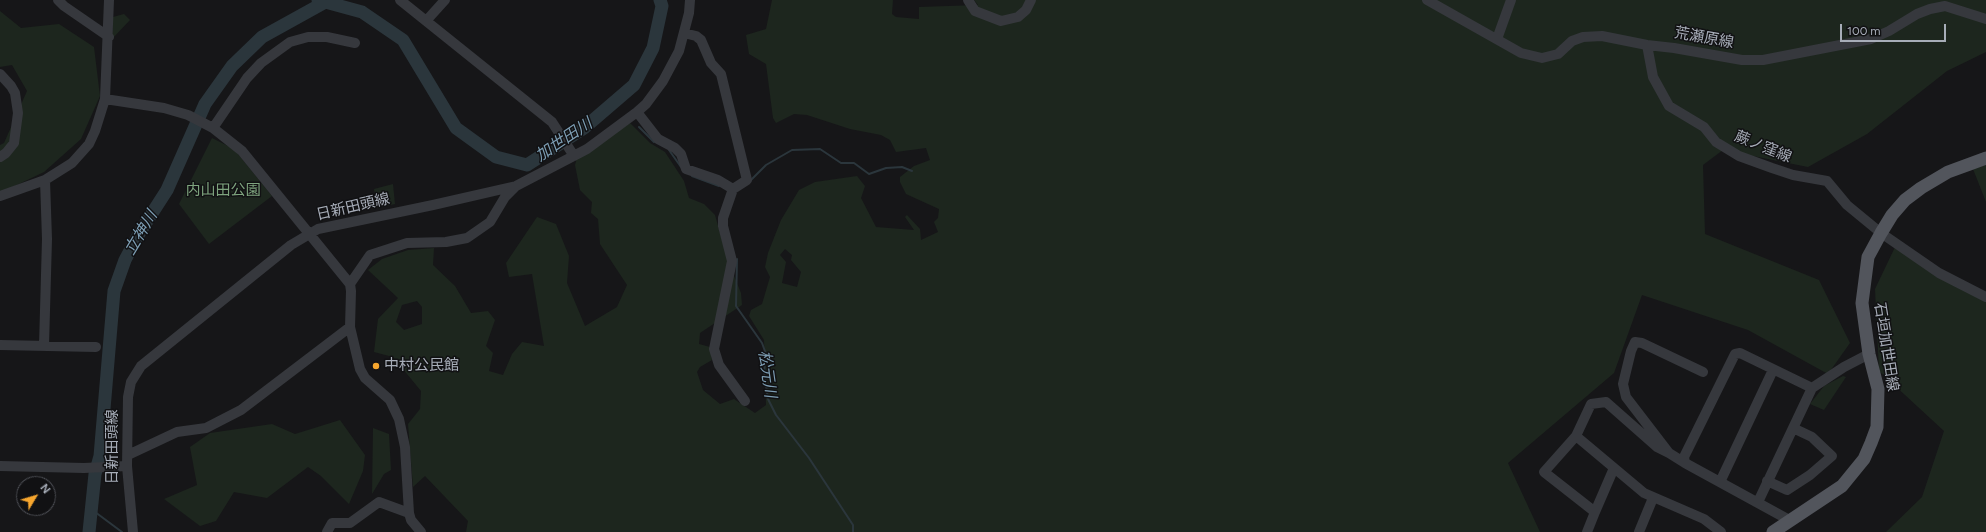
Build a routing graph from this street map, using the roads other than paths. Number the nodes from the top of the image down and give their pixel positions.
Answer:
1 (58, 0) edge
2 (109, 0) edge
3 (400, 0) edge
4 (445, 0) edge
5 (690, 0) edge
6 (968, 0) edge
7 (1031, 0) edge
8 (1427, 0) edge
9 (1511, 0) edge
10 (1986, 19) edge
11 (426, 21) junction
12 (684, 33) junction
13 (108, 37) junction
14 (1497, 39) junction
15 (355, 43) dead end
16 (1647, 45) junction
17 (0, 74) edge
18 (105, 99) junction
19 (637, 112) junction
20 (210, 126) junction
21 (573, 154) junction
22 (0, 157) edge
23 (1986, 158) edge
24 (45, 180) junction
25 (516, 186) junction
26 (734, 189) junction
27 (0, 196) edge
28 (309, 233) junction
29 (1881, 233) junction
30 (350, 284) junction
31 (1986, 297) edge
32 (350, 327) junction
33 (0, 345) edge
34 (44, 346) junction
35 (96, 347) dead end
36 (1869, 354) junction
37 (1773, 370) junction
38 (1703, 372) dead end
39 (1812, 388) junction
40 (745, 401) dead end
41 (1793, 428) junction
42 (1576, 436) junction
43 (1669, 453) junction
44 (128, 455) junction
45 (1685, 462) junction
46 (0, 466) edge
47 (122, 467) junction
48 (1614, 468) junction
49 (1720, 482) junction
50 (1767, 482) junction
51 (1653, 498) junction
52 (1758, 502) junction
53 (1595, 512) junction
54 (409, 513) junction
55 (1791, 521) junction
56 (133, 532) edge
57 (327, 532) edge
58 (421, 532) edge
59 (1587, 532) edge
60 (1639, 532) edge
61 (1721, 532) edge
62 (1773, 532) edge

1 - 13 street
2 - 13 street
3 - 11 street
4 - 11 street
5 - 12 street, 日新田頭線
6 - 7 street
8 - 14 street, 荒瀬原線
9 - 14 street
10 - 16 street, 荒瀬原線
11 - 21 street
12 - 19 street, 日新田頭線
12 - 26 street
13 - 18 street
14 - 16 street, 荒瀬原線
15 - 20 street
16 - 29 street, 蕨ノ窪線
17 - 22 street
18 - 20 street
18 - 24 street
19 - 21 street, 日新田頭線
19 - 26 street
20 - 28 street
21 - 25 street, 日新田頭線
23 - 29 main road, 石垣加世田線
24 - 27 street
24 - 34 street
25 - 28 street, 日新田頭線
25 - 30 street
26 - 40 street
28 - 30 street
28 - 44 street, 日新田頭線
29 - 31 street, 蕨ノ窪線
29 - 36 main road, 石垣加世田線
30 - 32 street
32 - 44 street
32 - 54 street
33 - 34 street
34 - 35 street
36 - 39 street
36 - 55 main road, 石垣加世田線
37 - 39 street
37 - 45 street
37 - 49 street
38 - 43 street
39 - 41 street
41 - 50 street
41 - 50 street
42 - 43 street
42 - 48 street
42 - 53 street
43 - 45 street
44 - 47 street, 日新田頭線
45 - 49 street
46 - 47 street
47 - 56 street, 日新田頭線
48 - 51 street
48 - 53 street
49 - 52 street
50 - 52 street
51 - 60 street
51 - 61 street
52 - 55 street
53 - 59 street
54 - 57 street
54 - 58 street
55 - 62 main road, 石垣加世田線

